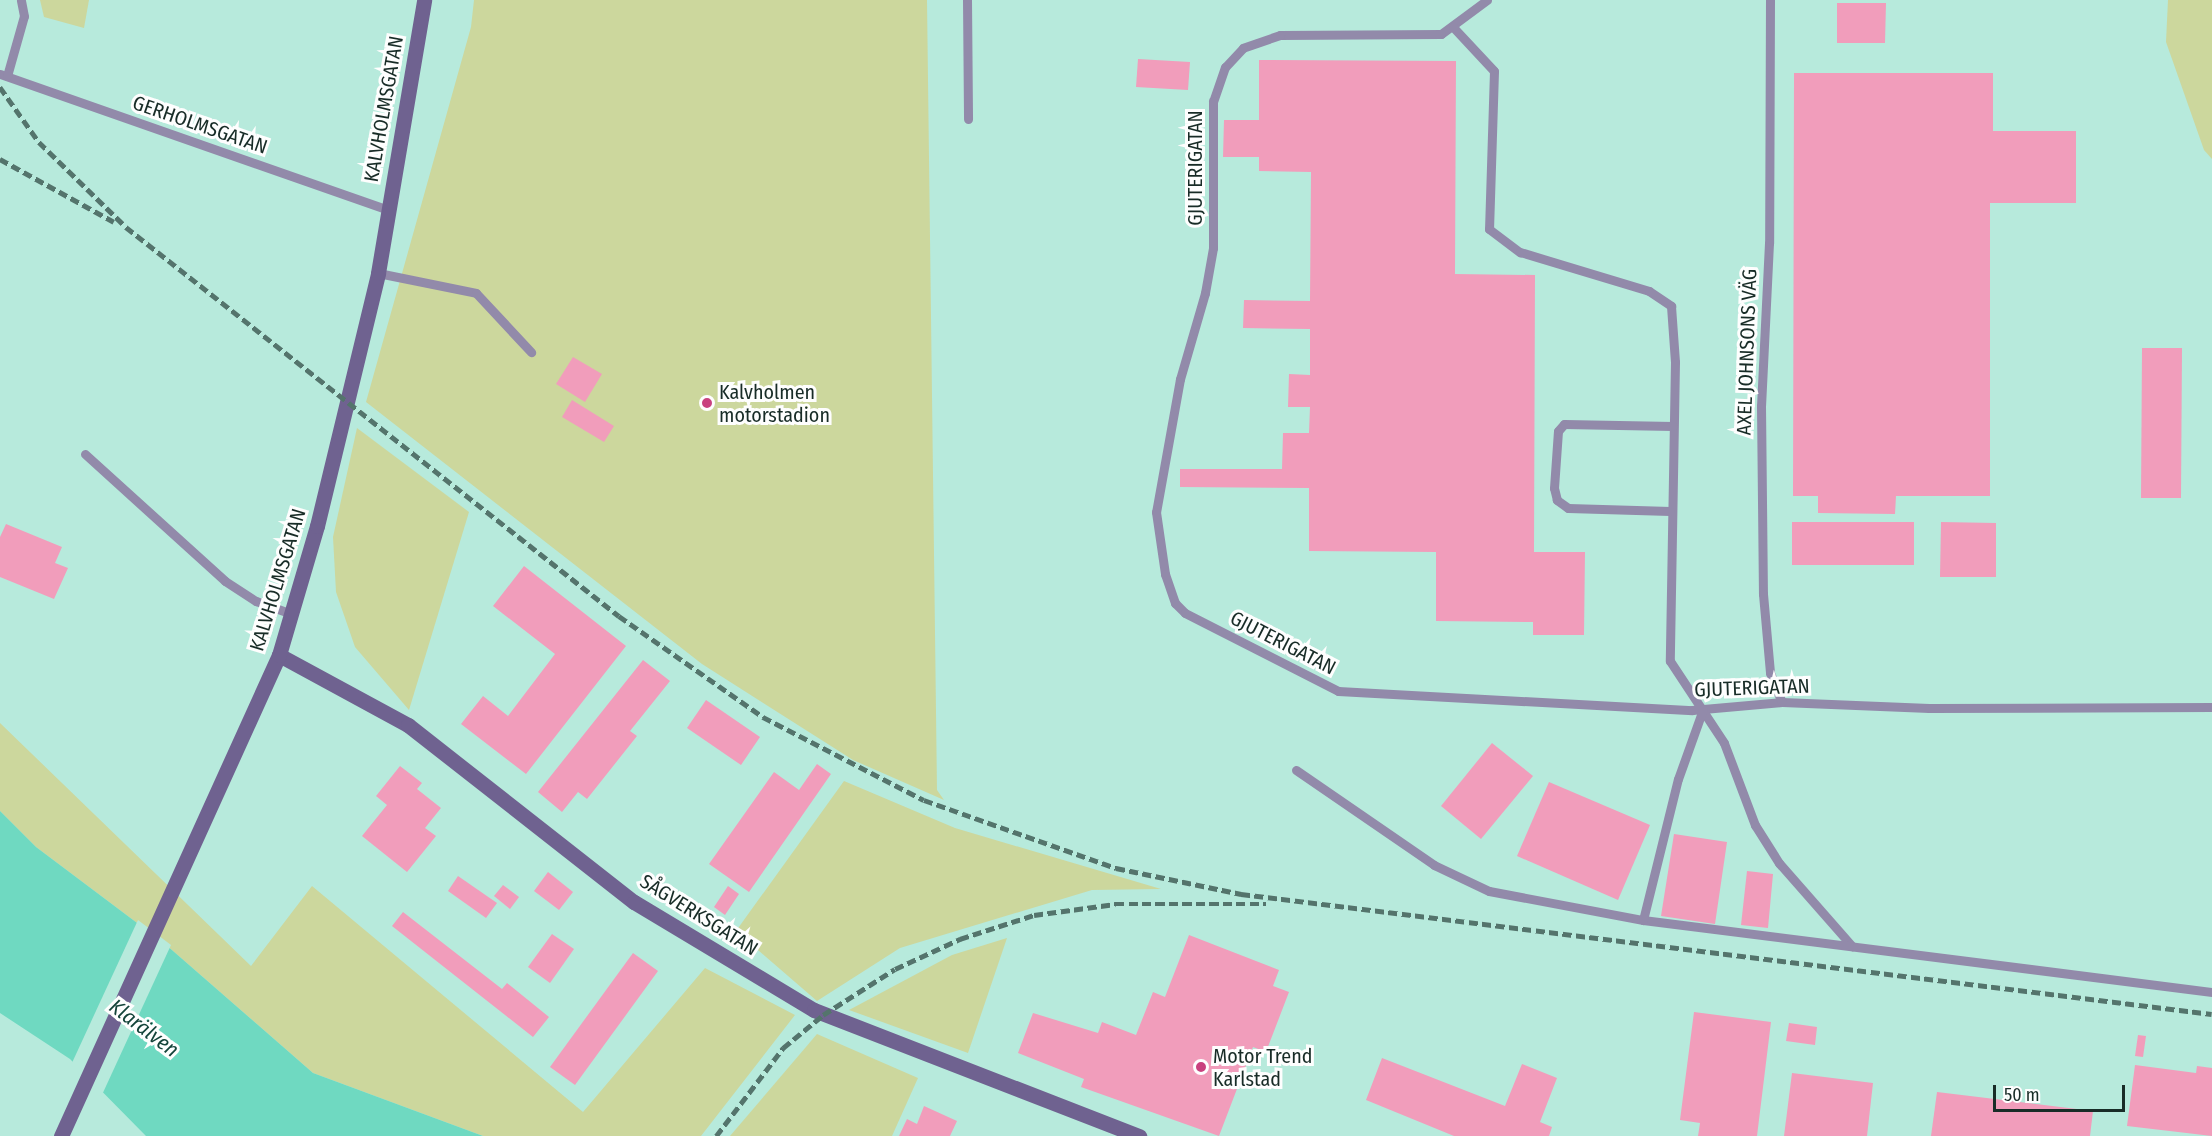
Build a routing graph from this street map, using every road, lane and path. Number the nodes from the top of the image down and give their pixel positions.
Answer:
1 (21, 0) edge
2 (424, 0) edge
3 (967, 0) edge
4 (1487, 0) edge
5 (1770, 0) edge
6 (1453, 27) junction
7 (4, 75) edge
8 (968, 119) dead end
9 (388, 210) junction
10 (378, 273) junction
11 (531, 352) dead end
12 (1673, 426) junction
13 (85, 454) dead end
14 (1670, 511) junction
15 (292, 614) junction
16 (279, 655) junction
17 (1782, 702) junction
18 (2212, 707) edge
19 (1702, 709) junction
20 (1296, 770) dead end
21 (1643, 920) junction
22 (1852, 946) junction
23 (2212, 992) edge
24 (61, 1136) edge
25 (1139, 1136) edge

1 - 7 lane
2 - 9 street, KALVHOLMSGATAN
3 - 8 lane
4 - 6 lane, GJUTERIGATAN
5 - 17 lane, AXEL JOHNSONS VÄG
6 - 12 lane
6 - 19 lane, GJUTERIGATAN
7 - 9 lane, GERHOLMSGATAN
9 - 10 street, KALVHOLMSGATAN
10 - 11 lane
10 - 15 street, KALVHOLMSGATAN
12 - 14 lane
12 - 14 lane
13 - 15 lane
14 - 19 lane
15 - 16 street, KALVHOLMSGATAN
16 - 24 street, KALVHOLMSGATAN
16 - 25 street, SÅGVERKSGATAN
17 - 18 lane, GJUTERIGATAN
17 - 19 lane, GJUTERIGATAN
19 - 21 lane
19 - 22 lane
20 - 21 lane
21 - 22 lane
22 - 23 lane

